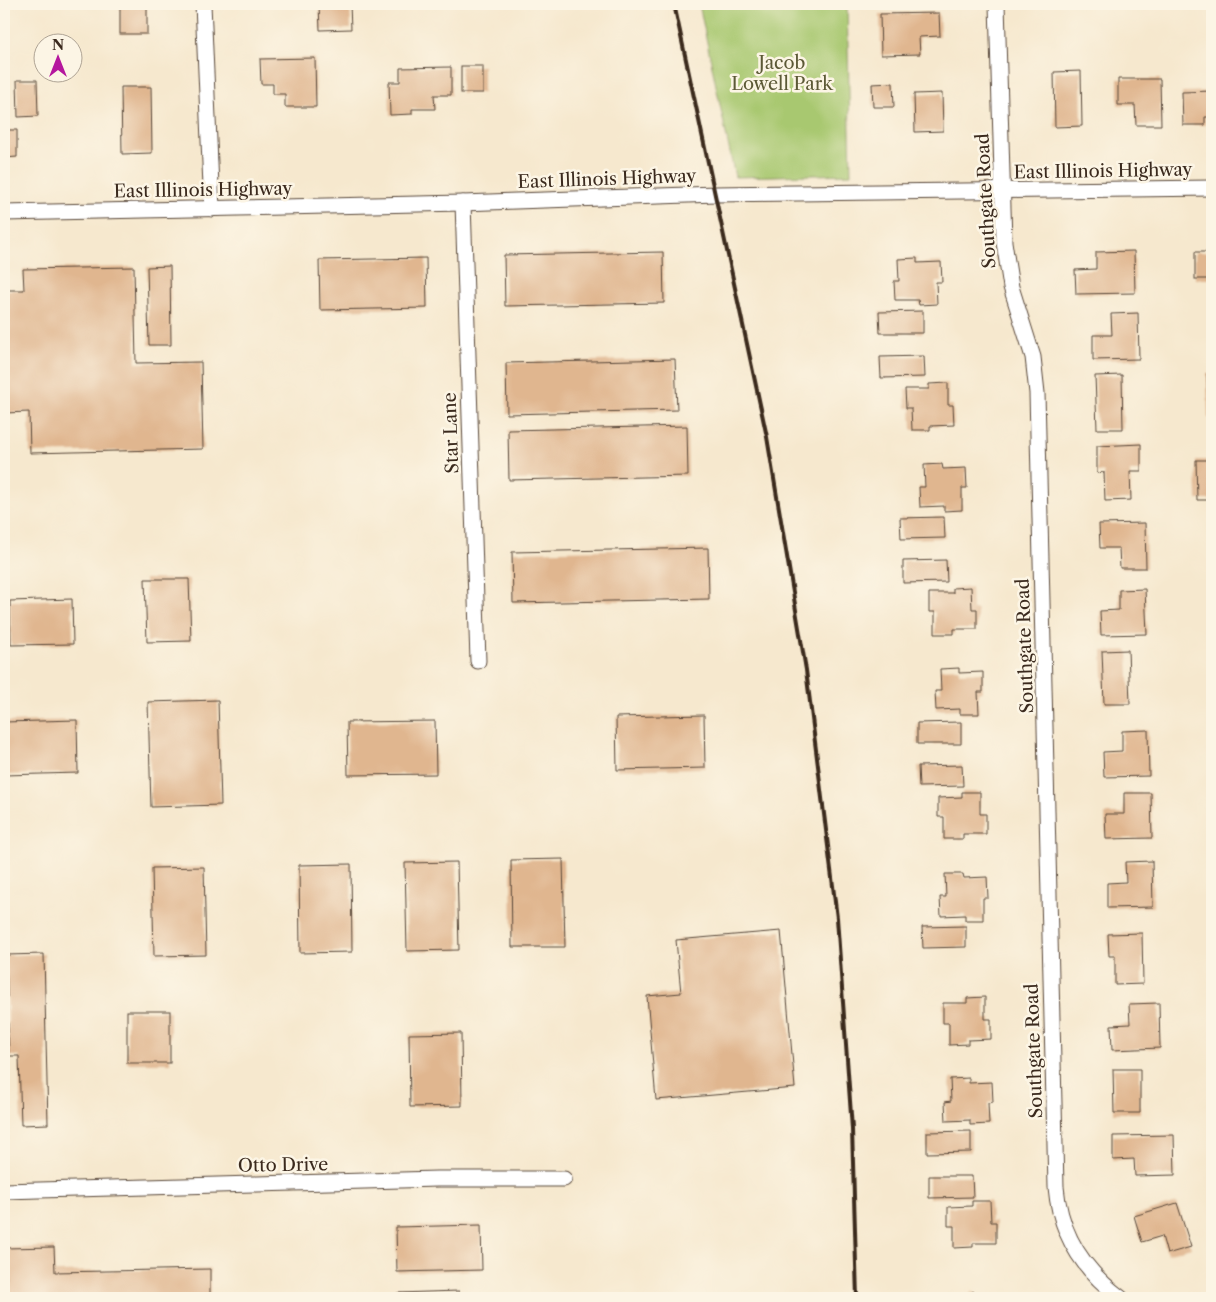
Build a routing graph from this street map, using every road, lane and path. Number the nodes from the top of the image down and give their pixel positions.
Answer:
1 (203, 4) edge
2 (997, 4) edge
3 (1212, 188) edge
4 (1002, 191) junction
5 (464, 203) junction
6 (212, 209) junction
7 (4, 213) edge
8 (478, 661) dead end
9 (564, 1179) dead end
10 (4, 1191) edge
11 (1121, 1298) edge

1 - 6 street
2 - 4 street, Southgate Road
3 - 4 street, East Illinois Highway
4 - 5 street, East Illinois Highway
4 - 11 street, Southgate Road
5 - 6 street, East Illinois Highway
5 - 8 street, Star Lane
6 - 7 street, East Illinois Highway
9 - 10 street, Otto Drive

